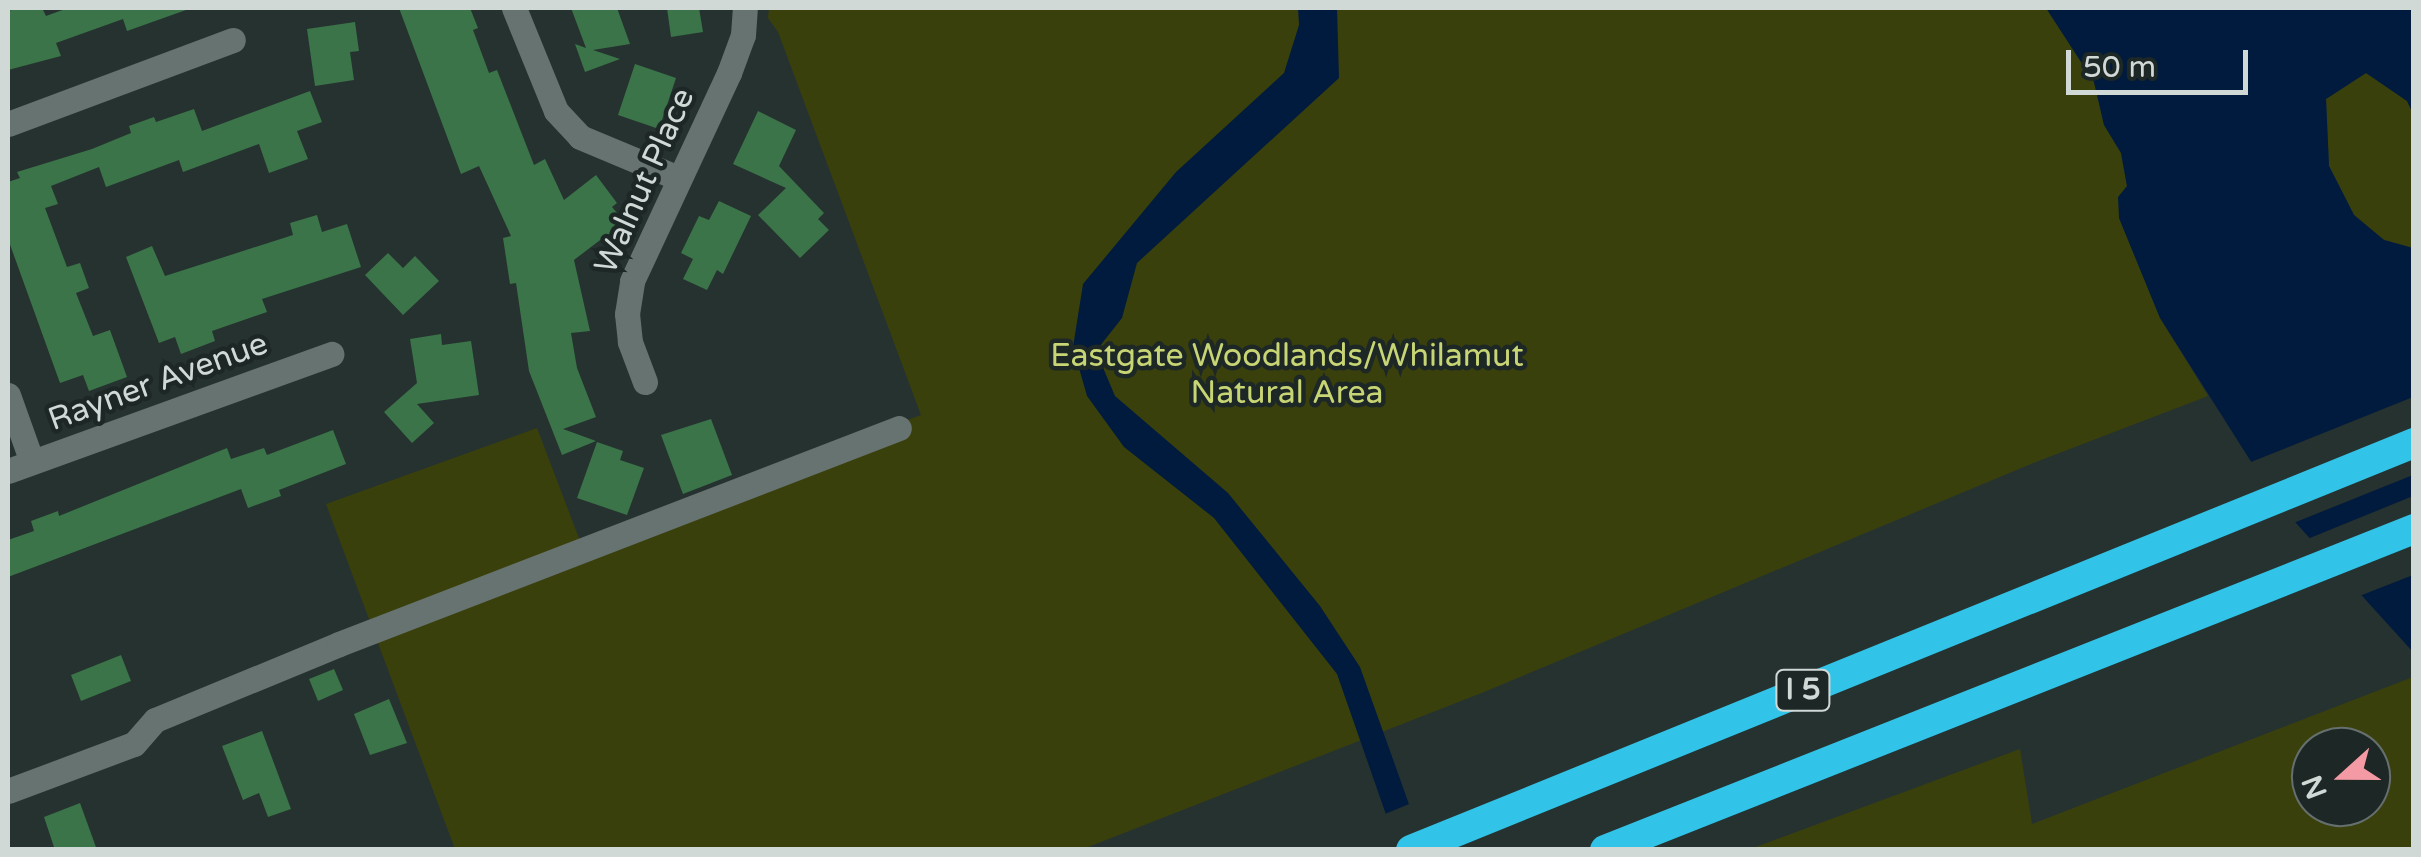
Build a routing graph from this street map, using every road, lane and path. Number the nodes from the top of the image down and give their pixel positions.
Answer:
1 (514, 8) edge
2 (745, 8) edge
3 (233, 40) dead end
4 (8, 124) edge
5 (678, 178) junction
6 (331, 354) dead end
7 (645, 382) dead end
8 (8, 395) edge
9 (899, 428) dead end
10 (2414, 443) edge
11 (20, 466) edge
12 (2414, 529) edge
13 (8, 791) edge
14 (1411, 850) edge
15 (1605, 850) edge

1 - 5 street
2 - 5 street, Walnut Place
3 - 4 street
5 - 7 street, Walnut Place
6 - 11 street, Rayner Avenue
8 - 11 street
9 - 13 street
10 - 14 highway, I 5
12 - 15 highway, I 5

